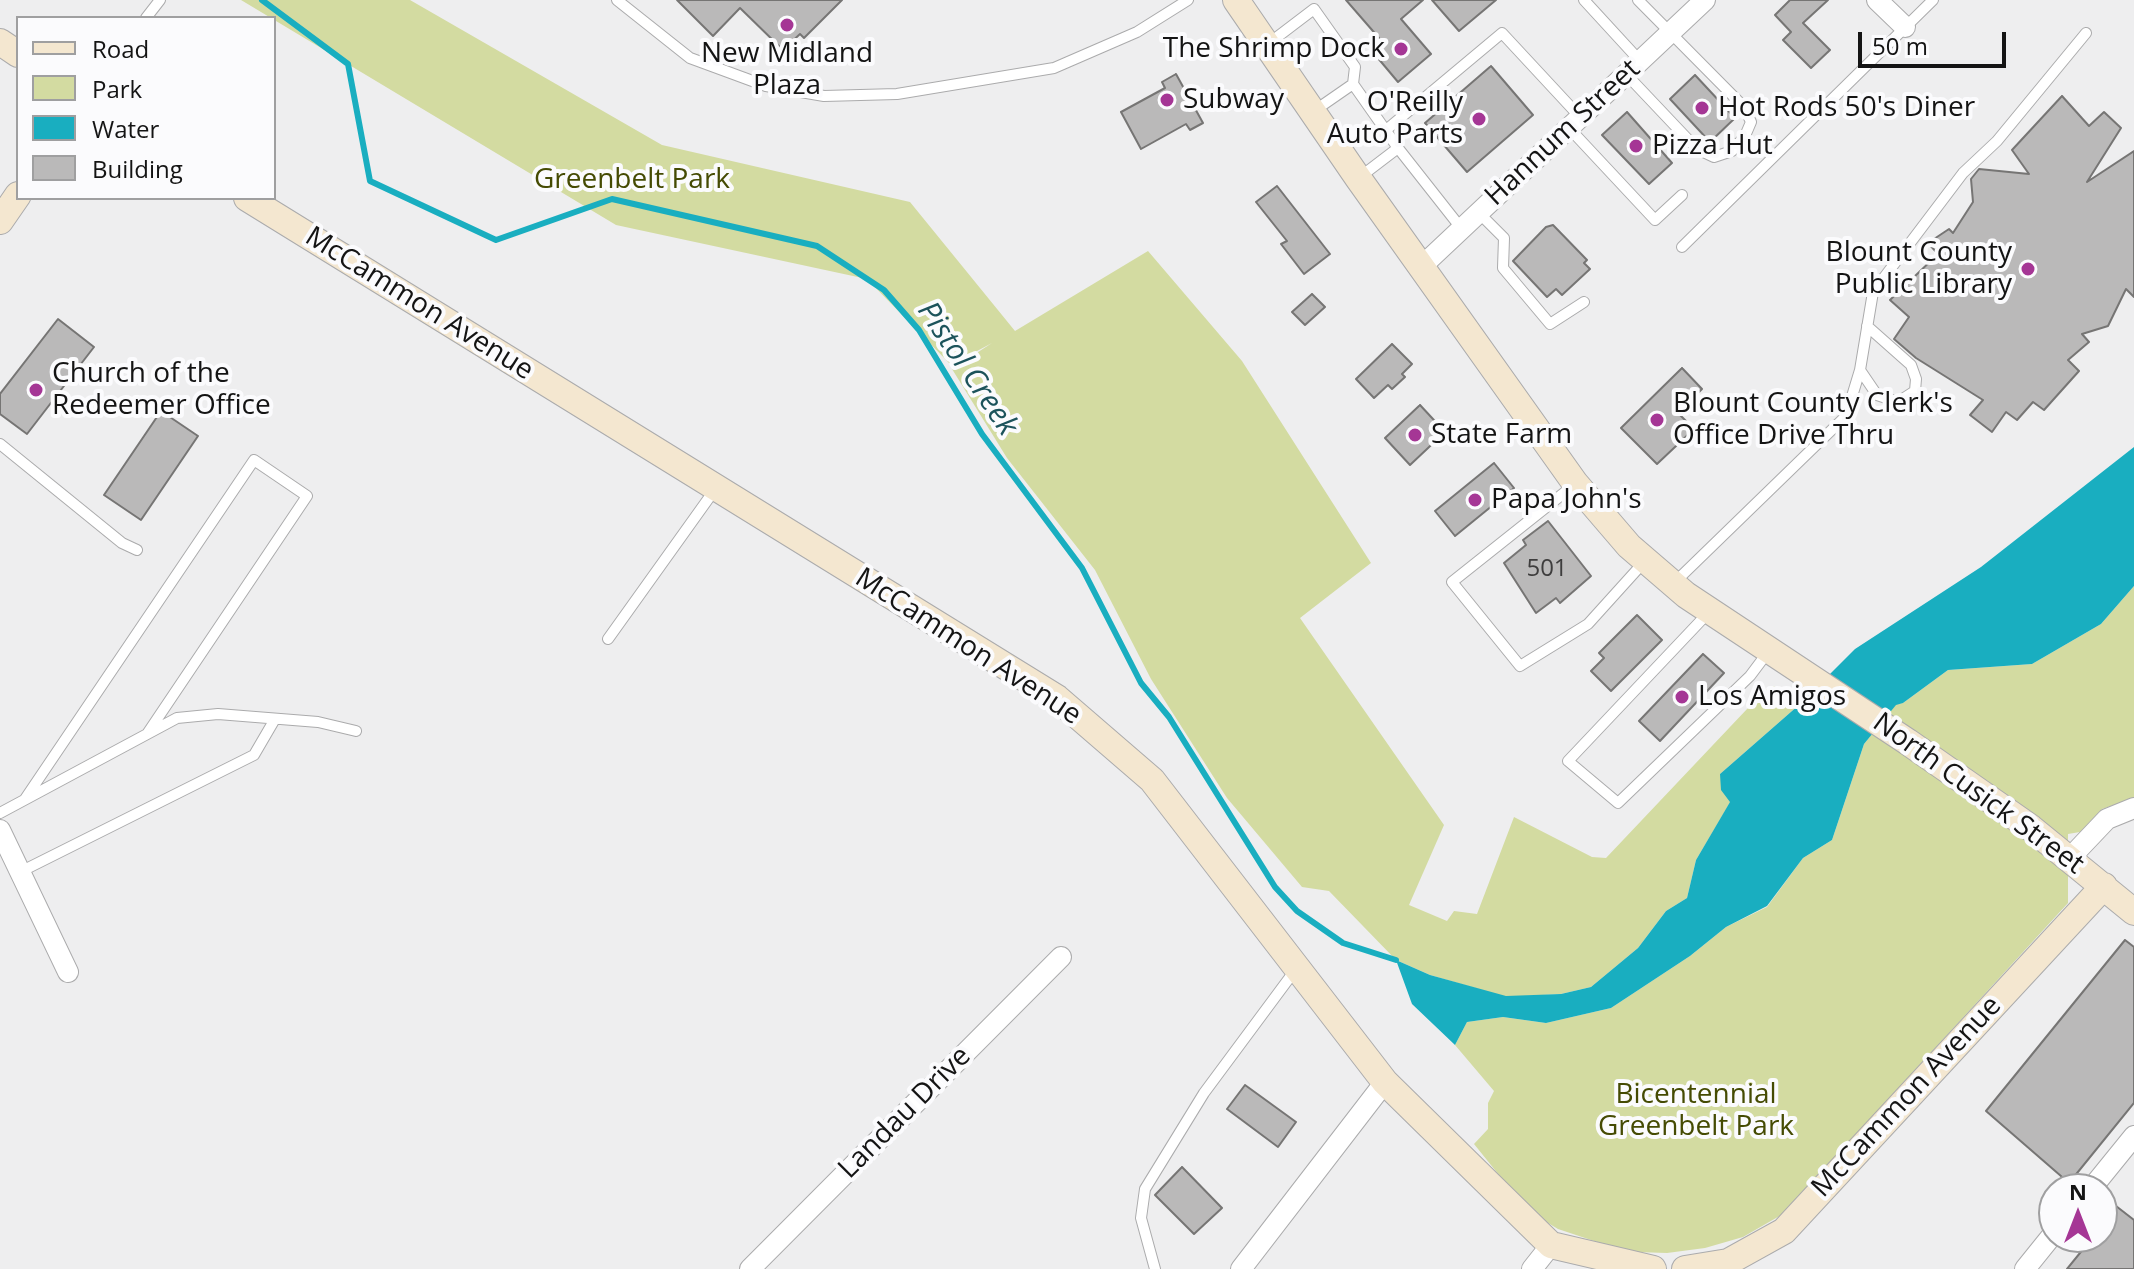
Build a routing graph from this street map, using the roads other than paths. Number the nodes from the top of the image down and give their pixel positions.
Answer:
1 (160, 0) edge
2 (617, 0) edge
3 (1188, 0) edge
4 (1236, 0) edge
5 (1584, 0) edge
6 (1638, 0) edge
7 (1705, 0) edge
8 (1877, 0) edge
9 (1933, 0) edge
10 (1314, 4) edge
11 (148, 16) edge
12 (1905, 27) junction
13 (2086, 33) dead end
14 (1668, 35) junction
15 (1267, 45) junction
16 (1633, 68) junction
17 (1353, 84) junction
18 (1312, 112) junction
19 (1575, 123) junction
20 (1386, 130) junction
21 (1398, 148) junction
22 (1358, 178) junction
23 (1682, 195) dead end
24 (16, 198) edge
25 (250, 200) edge
26 (1479, 213) junction
27 (0, 221) edge
28 (1461, 228) junction
29 (1682, 247) dead end
30 (1421, 267) junction
31 (1584, 302) dead end
32 (1867, 326) junction
33 (1860, 370) junction
34 (0, 444) edge
35 (1575, 483) junction
36 (716, 488) junction
37 (137, 550) dead end
38 (1646, 560) junction
39 (1673, 585) junction
40 (1710, 611) junction
41 (608, 639) dead end
42 (1779, 656) junction
43 (275, 719) junction
44 (356, 731) dead end
45 (147, 734) junction
46 (25, 799) junction
47 (2134, 808) edge
48 (0, 813) edge
49 (0, 830) edge
50 (2069, 859) junction
51 (20, 872) junction
52 (2104, 886) junction
53 (2134, 912) edge
54 (1061, 957) dead end
55 (1297, 967) junction
56 (68, 972) dead end
57 (1385, 1082) junction
58 (2134, 1136) edge
59 (2104, 1173) edge
60 (1551, 1245) junction
61 (2038, 1253) edge
62 (750, 1269) edge
63 (1155, 1269) edge
64 (1241, 1269) edge
65 (1532, 1269) edge
66 (1653, 1269) edge
67 (1685, 1269) edge
68 (2025, 1269) edge

1 - 11 lane
2 - 3 lane
4 - 15 street, North Cusick Street
5 - 16 lane
6 - 14 lane
7 - 14 street, Hannum Street
8 - 12 street
9 - 12 lane
10 - 15 lane
10 - 17 lane
12 - 29 lane
13 - 32 lane
14 - 16 street, Hannum Street
14 - 16 lane
15 - 18 street, North Cusick Street
16 - 19 street, Hannum Street
17 - 18 lane
17 - 20 lane
18 - 22 street, North Cusick Street
19 - 20 lane
19 - 23 lane
19 - 26 street, Hannum Street
20 - 21 lane
21 - 22 lane
21 - 28 lane
22 - 30 street, North Cusick Street
24 - 27 street
25 - 36 street, McCammon Avenue
26 - 28 street, Hannum Street
26 - 31 lane
28 - 30 street, Hannum Street
30 - 35 street, North Cusick Street
32 - 33 lane
32 - 33 lane
33 - 39 lane
34 - 37 lane
35 - 38 street, North Cusick Street
35 - 38 lane
36 - 41 lane
36 - 55 street, McCammon Avenue
38 - 39 street, North Cusick Street
39 - 40 street, North Cusick Street
40 - 42 street, North Cusick Street
40 - 42 lane
42 - 50 street, North Cusick Street
43 - 44 lane
43 - 45 lane
43 - 51 lane
45 - 46 lane
45 - 46 lane
46 - 48 lane
47 - 50 street
49 - 51 street
50 - 52 street, North Cusick Street
51 - 56 street
52 - 53 street, North Cusick Street
52 - 67 street, McCammon Avenue
54 - 62 street, Landau Drive
55 - 57 street, McCammon Avenue
55 - 63 lane
57 - 60 street, McCammon Avenue
57 - 64 street
58 - 59 street
60 - 65 street
60 - 66 street
61 - 68 street

